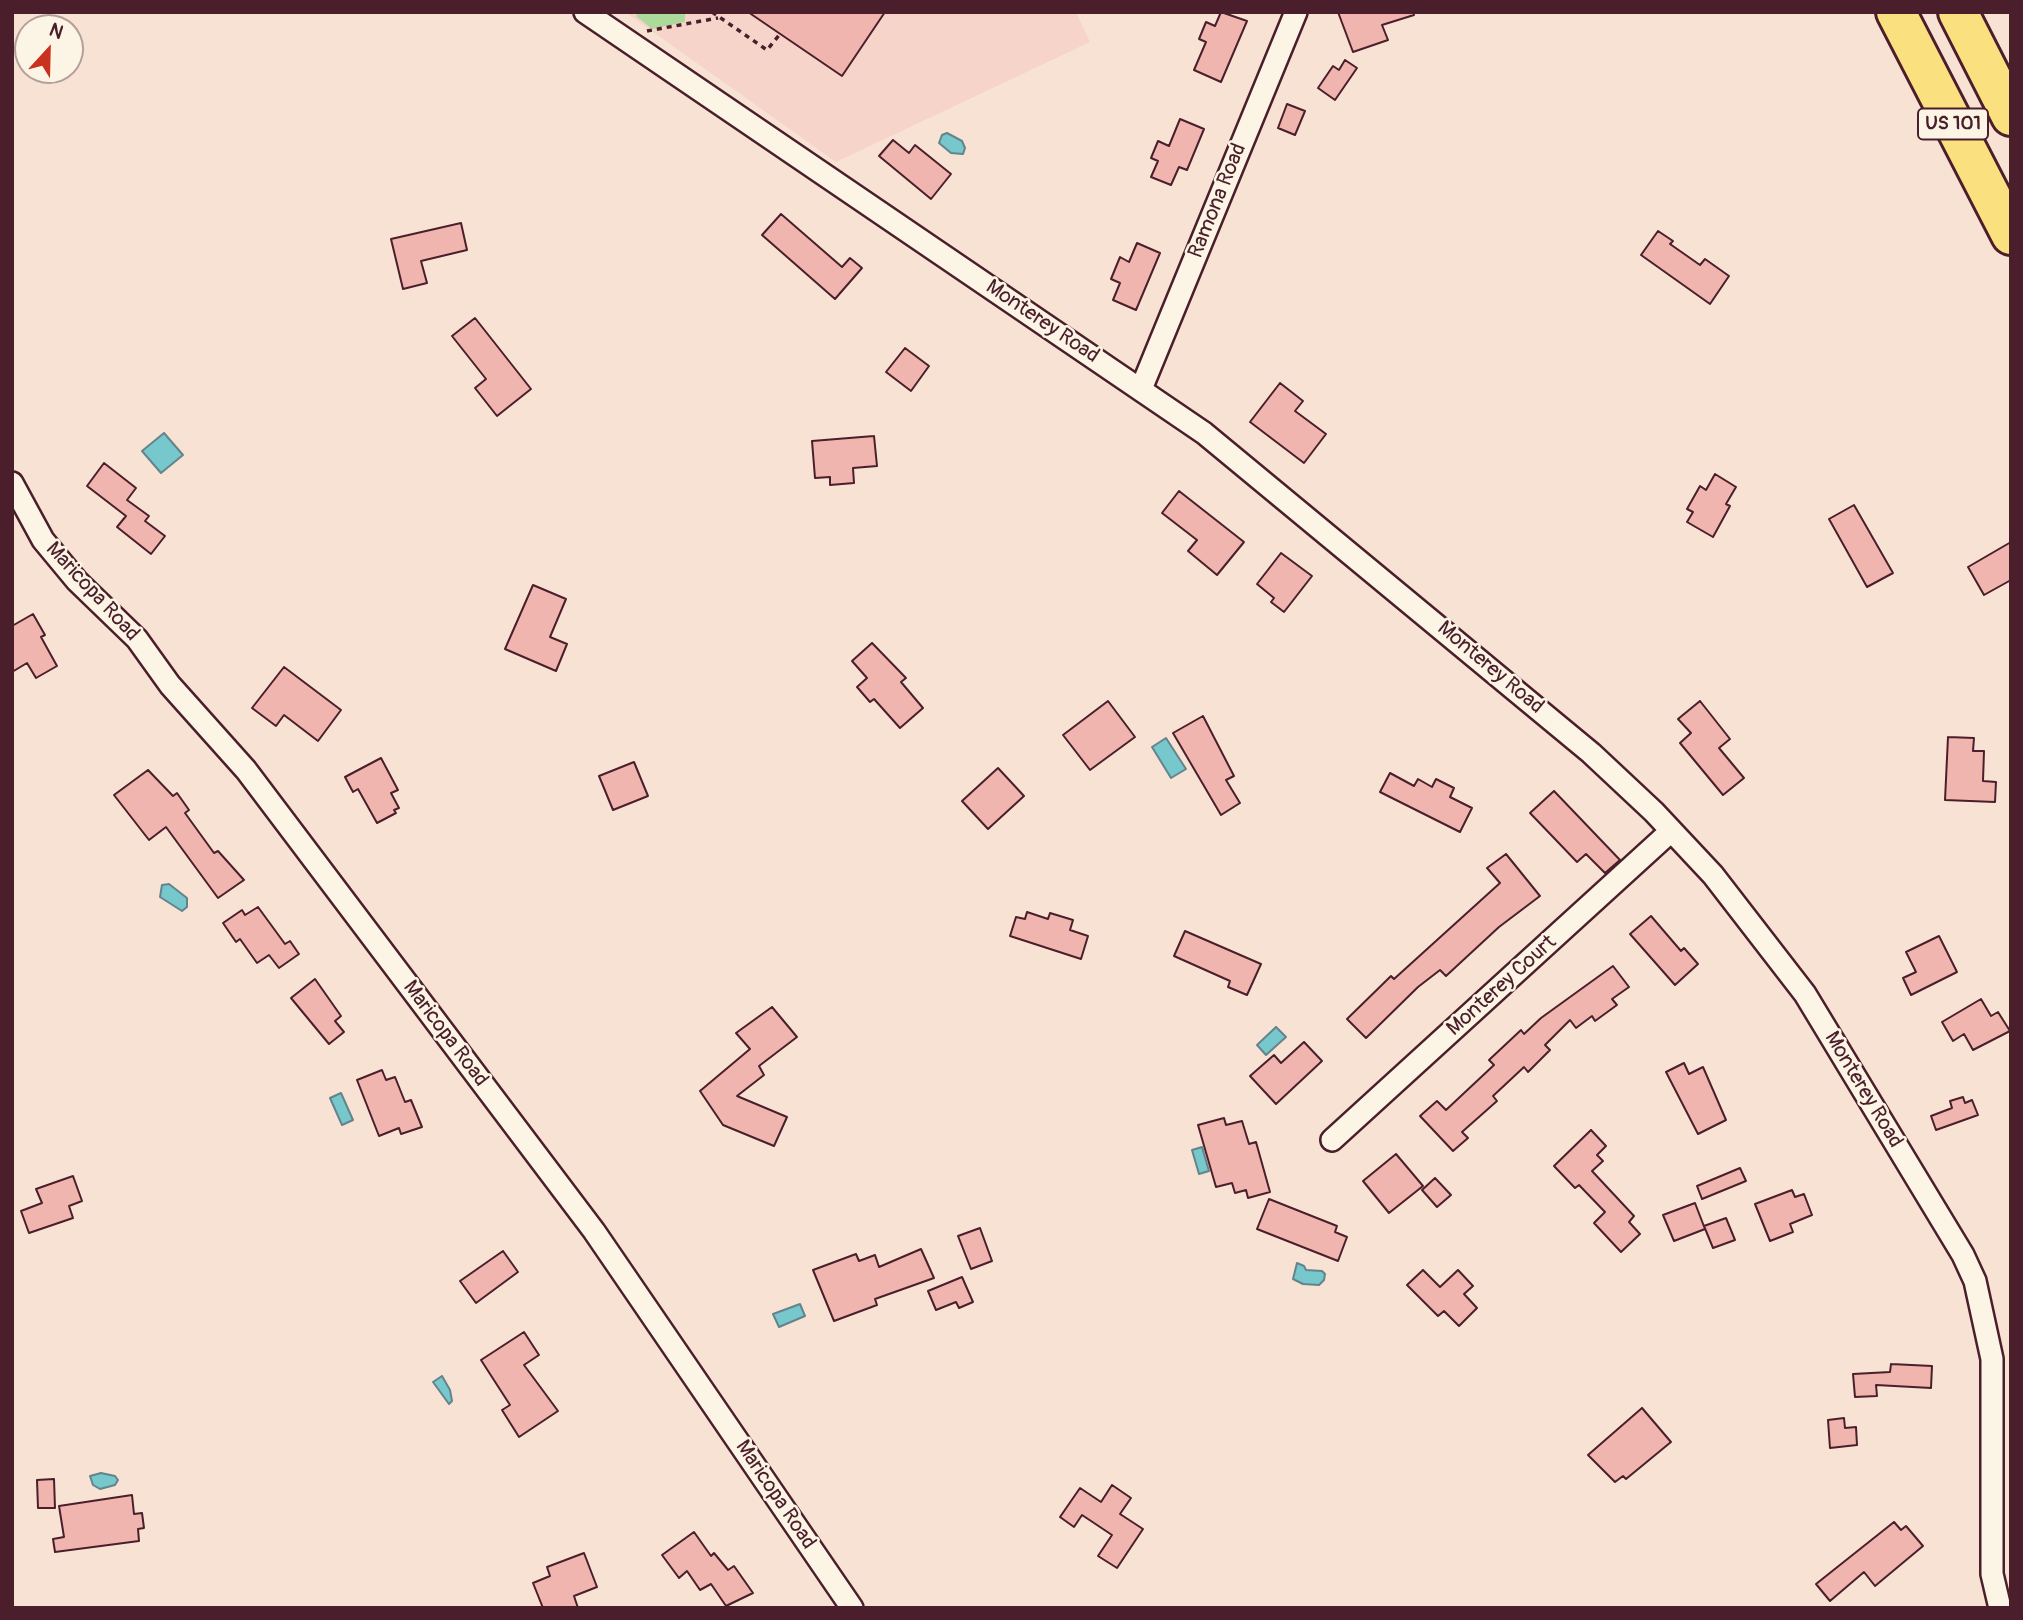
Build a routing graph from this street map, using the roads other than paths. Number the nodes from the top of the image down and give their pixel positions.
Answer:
1 (585, 12) edge
2 (1296, 12) edge
3 (1896, 12) edge
4 (1958, 12) edge
5 (2011, 116) edge
6 (2011, 235) edge
7 (1141, 389) junction
8 (12, 483) edge
9 (1671, 831) junction
10 (1332, 1140) dead end
11 (852, 1608) edge
12 (2000, 1608) edge

1 - 7 street, Monterey Road
2 - 7 street, Ramona Road
3 - 6 highway, US 101
4 - 5 highway, US 101
7 - 9 street, Monterey Road
8 - 11 street, Maricopa Road
9 - 10 street, Monterey Court
9 - 12 street, Monterey Road

